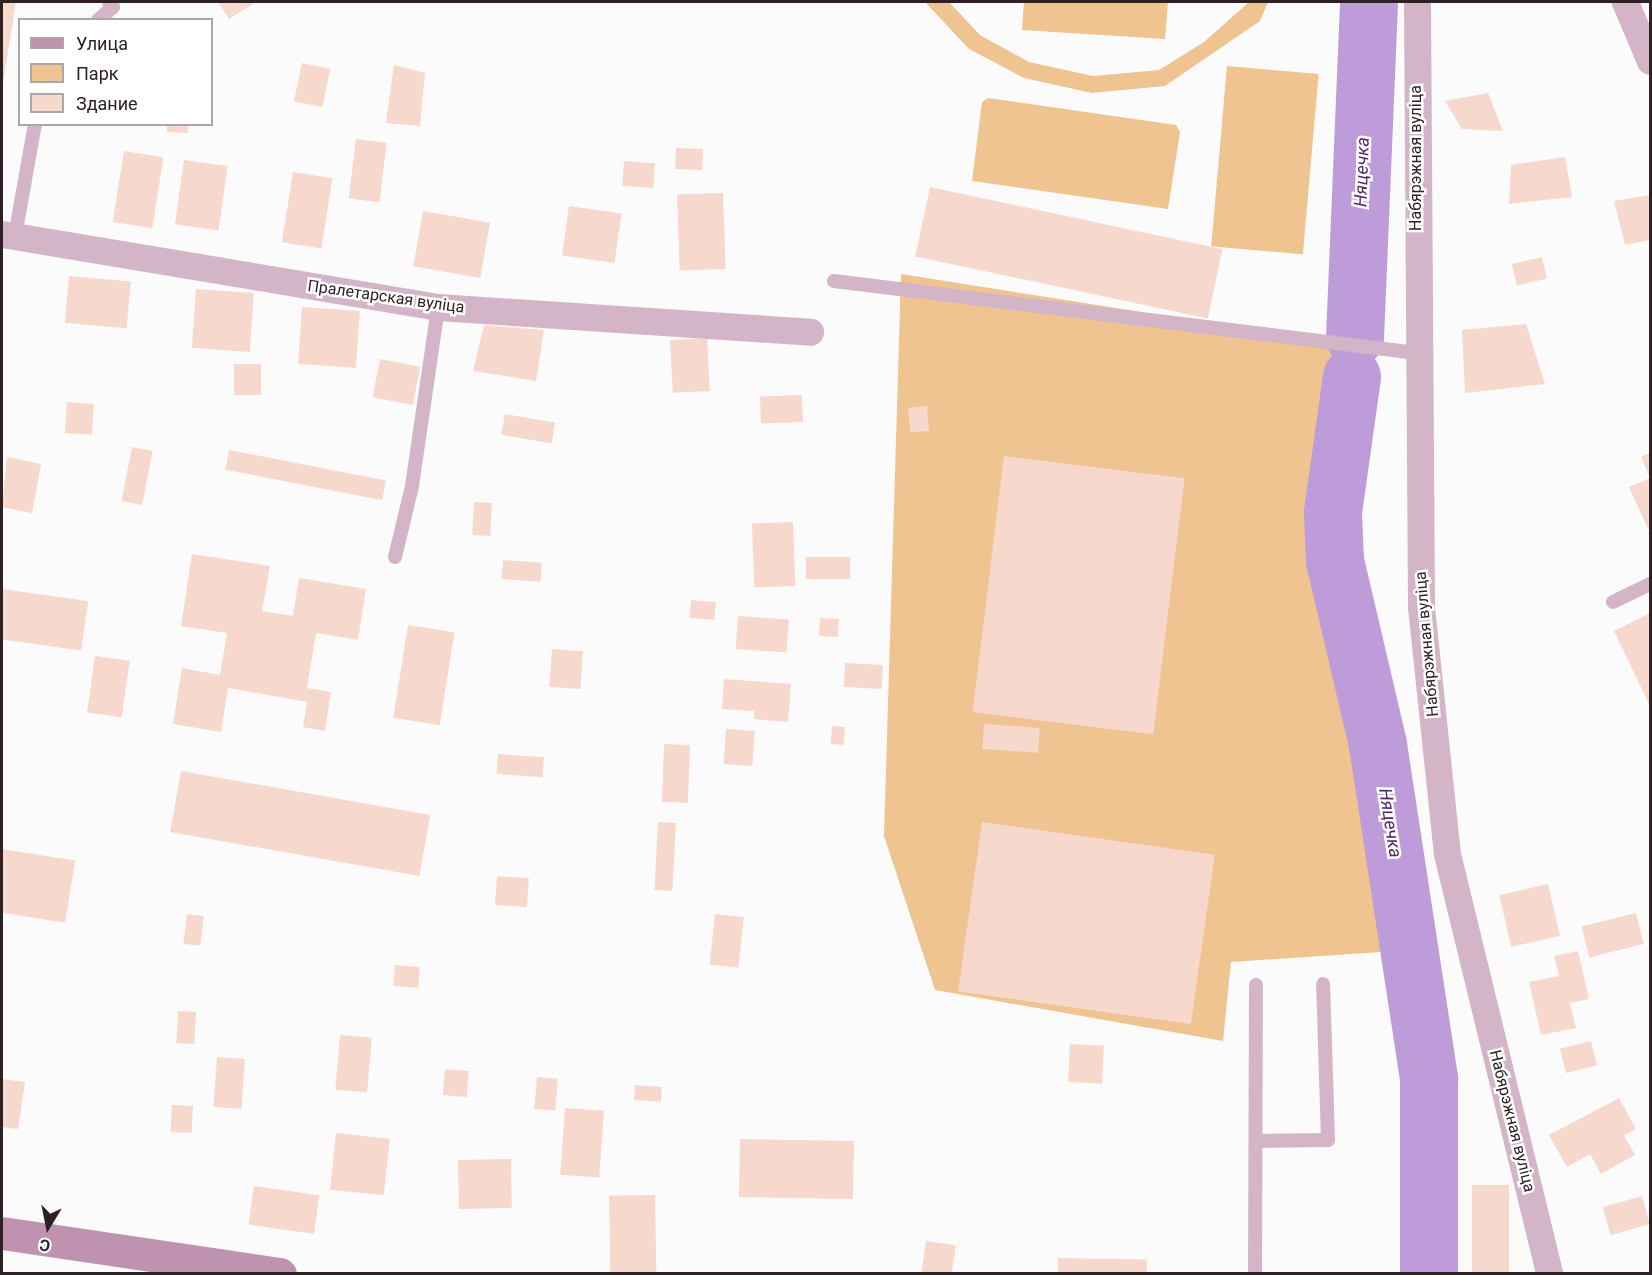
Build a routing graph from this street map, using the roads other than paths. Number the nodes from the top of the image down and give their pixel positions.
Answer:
1 (109, 2) edge
2 (1417, 2) edge
3 (1625, 2) edge
4 (100, 18) edge
5 (1650, 61) edge
6 (34, 126) edge
7 (8, 235) edge
8 (834, 281) dead end
9 (438, 307) junction
10 (810, 332) dead end
11 (1417, 353) junction
12 (395, 557) dead end
13 (1650, 584) edge
14 (1613, 602) dead end
15 (1323, 984) dead end
16 (1256, 985) dead end
17 (1258, 1141) junction
18 (2, 1233) edge
19 (280, 1274) edge
20 (1255, 1274) edge
21 (1549, 1274) edge

1 - 4 lane
2 - 11 street, Набярэжная вуліца
3 - 5 street
6 - 7 lane
7 - 9 street, Пралетарская вуліца
8 - 11 lane
9 - 10 street, Пралетарская вуліца
9 - 12 lane
11 - 21 street, Набярэжная вуліца
13 - 14 lane
15 - 17 lane
16 - 17 lane
17 - 20 lane
18 - 19 main road

